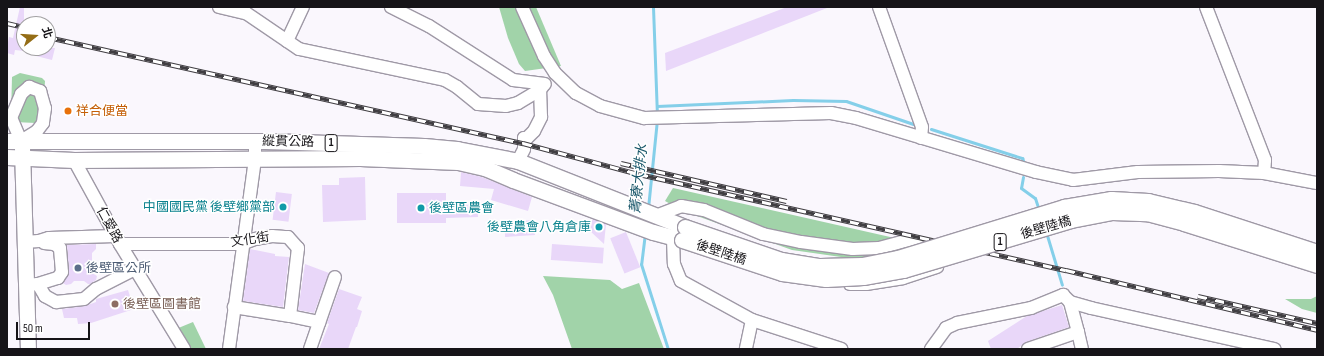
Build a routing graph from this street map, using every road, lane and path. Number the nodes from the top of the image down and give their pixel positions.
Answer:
1 (219, 7) edge
2 (303, 7) edge
3 (391, 7) edge
4 (522, 7) edge
5 (879, 7) edge
6 (1206, 7) edge
7 (287, 41) junction
8 (555, 73) junction
9 (542, 87) junction
10 (921, 138) junction
11 (14, 141) edge
12 (256, 141) junction
13 (359, 151) junction
14 (7, 158) edge
15 (23, 158) junction
16 (255, 159) junction
17 (74, 160) junction
18 (518, 160) junction
19 (1264, 173) junction
20 (1317, 183) edge
21 (658, 215) junction
22 (680, 235) junction
23 (117, 240) junction
24 (32, 242) junction
25 (242, 244) junction
26 (1317, 252) edge
27 (1317, 265) edge
28 (135, 269) junction
29 (335, 277) dead end
30 (32, 285) junction
31 (1070, 302) junction
32 (234, 307) junction
33 (290, 316) junction
34 (752, 320) junction
35 (319, 322) junction
36 (1078, 332) junction
37 (28, 349) edge
38 (184, 349) edge
39 (228, 349) edge
40 (310, 349) edge
41 (746, 349) edge
42 (841, 349) edge
43 (931, 349) edge
44 (1028, 349) edge
45 (1082, 349) edge
46 (1274, 349) edge

1 - 7 street
2 - 7 street
3 - 9 street
4 - 8 street
5 - 10 street
6 - 19 street
7 - 9 street
8 - 9 street
8 - 10 street
9 - 18 street
10 - 19 street
11 - 12 main road, 縱貫公路 / 1
11 - 15 main road
12 - 13 main road, 縱貫公路 / 1
12 - 16 street
13 - 16 main road, 縱貫公路 / 1
13 - 18 main road, 縱貫公路 / 1
13 - 22 main road, 縱貫公路 / 1
14 - 15 main road, 縱貫公路 / 1
15 - 17 main road, 縱貫公路 / 1
15 - 24 main road
16 - 17 main road, 縱貫公路 / 1
16 - 25 street
17 - 23 street, 仁愛路
18 - 21 main road, 縱貫公路 / 1
19 - 20 street
21 - 22 main road, 1
21 - 22 street
22 - 26 main road, 後壁陸橋 / 1, bridge
22 - 27 main road, 後壁陸橋 / 1, bridge
22 - 34 street
23 - 24 street, 文化街
23 - 25 street, 文化街
23 - 28 street, 仁愛路
24 - 30 main road
24 - 30 street
25 - 32 street
25 - 33 street, 文化街
28 - 30 street
28 - 38 street, 仁愛路
29 - 35 street
30 - 37 main road
31 - 36 street
31 - 43 street
31 - 46 street
32 - 33 street
32 - 39 street
33 - 35 street
34 - 41 street
34 - 42 street
35 - 40 street
36 - 44 street
36 - 45 street

